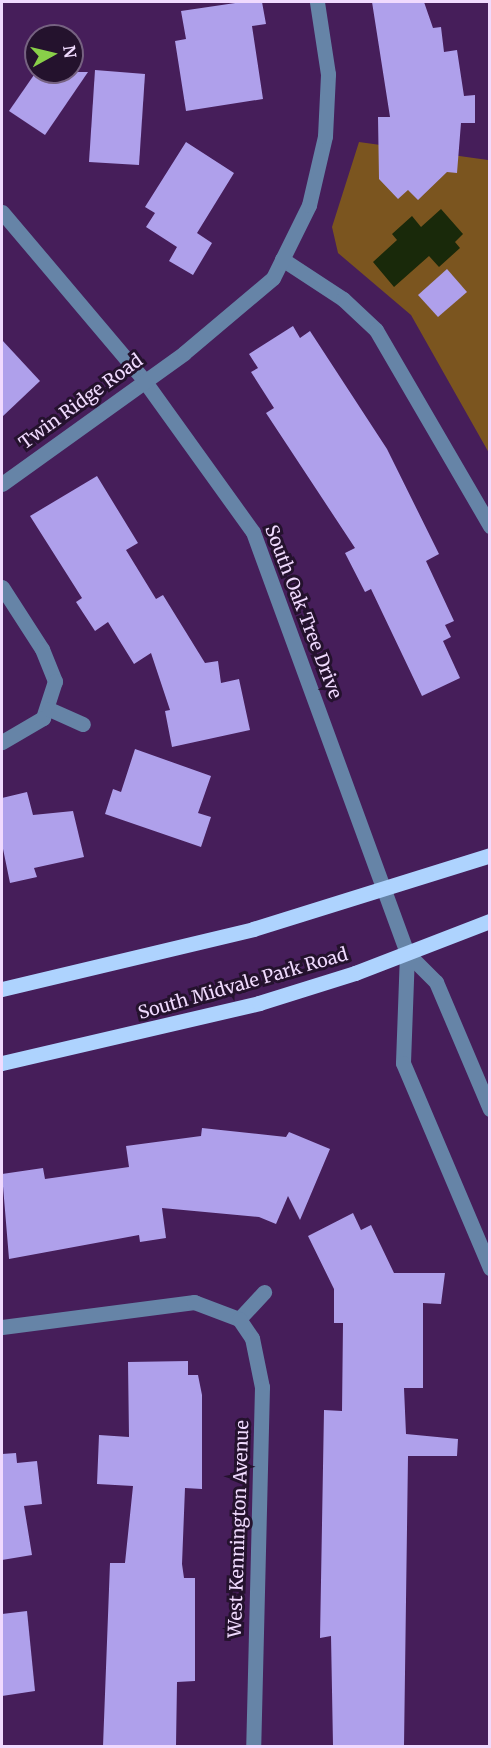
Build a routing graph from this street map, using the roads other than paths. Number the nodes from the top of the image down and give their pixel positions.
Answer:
1 (317, 2) edge
2 (2, 212) edge
3 (282, 259) junction
4 (143, 379) junction
5 (2, 484) edge
6 (489, 526) edge
7 (2, 587) edge
8 (50, 707) junction
9 (83, 724) dead end
10 (2, 742) edge
11 (489, 855) edge
12 (387, 890) junction
13 (489, 921) edge
14 (407, 953) junction
15 (2, 989) edge
16 (2, 1063) edge
17 (489, 1109) edge
18 (489, 1268) edge
19 (264, 1292) dead end
20 (239, 1319) junction
21 (2, 1326) edge
22 (253, 1746) edge

1 - 3 street, Twin Ridge Road
2 - 4 street, South Oak Tree Drive
3 - 4 street, Twin Ridge Road
3 - 6 street
4 - 5 street, Twin Ridge Road
4 - 12 street, South Oak Tree Drive
7 - 8 street
8 - 9 street
8 - 10 street
11 - 12 main road
12 - 14 street, South Oak Tree Drive
12 - 15 main road
13 - 14 main road, South Midvale Park Road
14 - 16 main road, South Midvale Park Road
14 - 17 street
14 - 18 street
19 - 20 street
20 - 21 street
20 - 22 street, West Kennington Avenue

